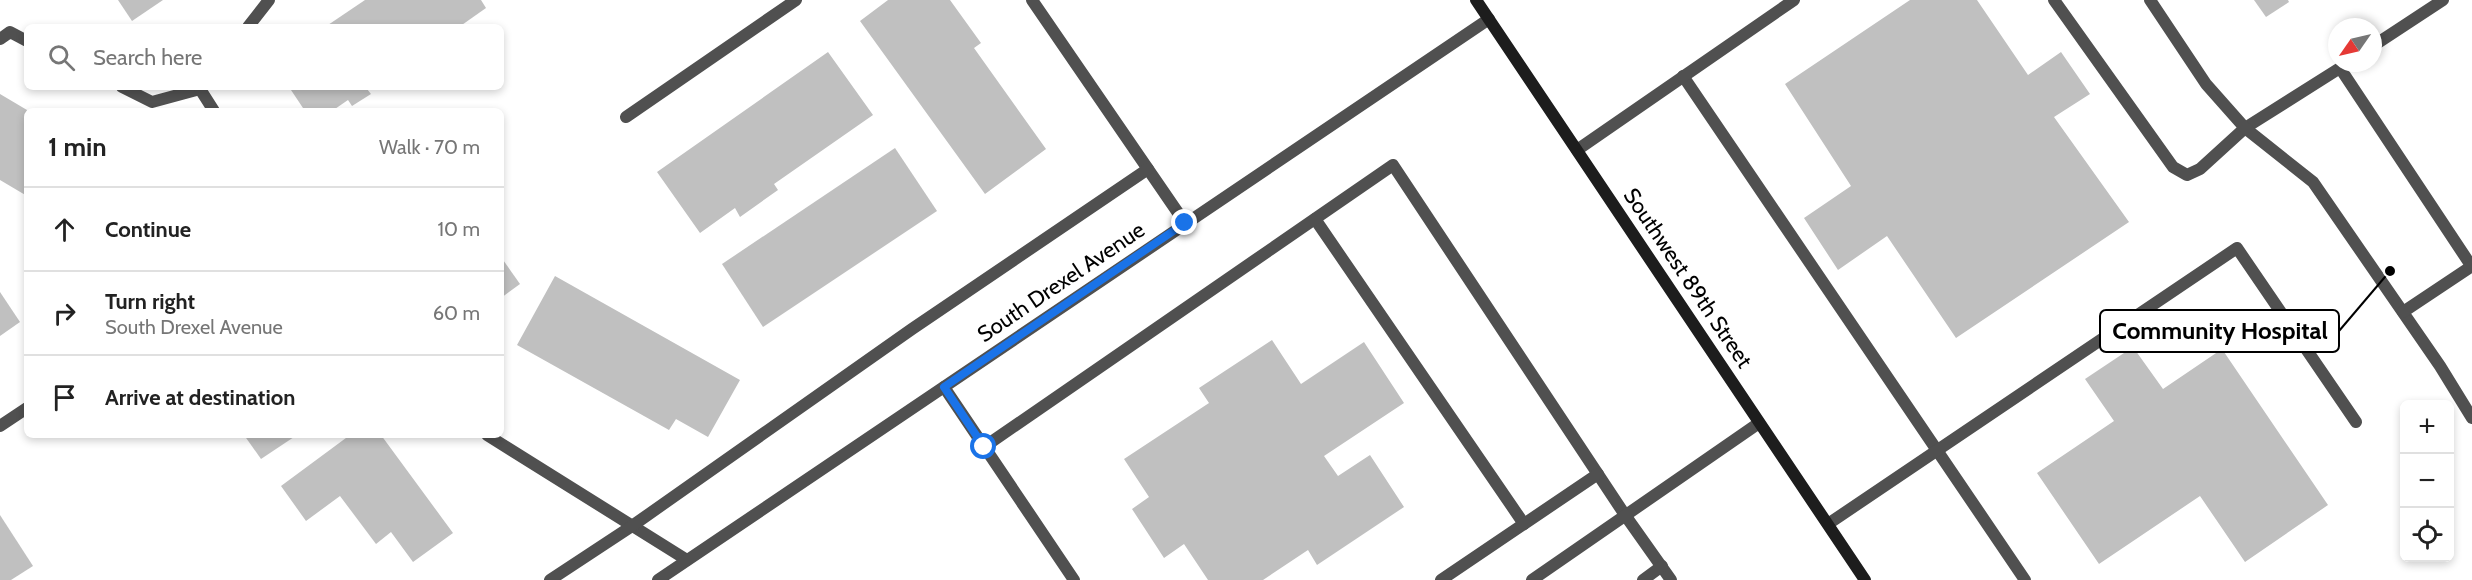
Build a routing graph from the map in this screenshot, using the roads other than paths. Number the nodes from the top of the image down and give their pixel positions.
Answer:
1 (269, 0) edge
2 (796, 0) edge
3 (1032, 0) edge
4 (1476, 0) edge
5 (1794, 0) edge
6 (2054, 0) edge
7 (2150, 0) edge
8 (2443, 0) edge
9 (1489, 19) junction
10 (250, 24) edge
11 (0, 39) edge
12 (24, 39) edge
13 (2382, 40) edge
14 (2333, 72) edge
15 (2348, 72) edge
16 (1683, 76) junction
17 (128, 90) edge
18 (193, 90) edge
19 (201, 90) edge
20 (212, 108) edge
21 (626, 117) dead end
22 (2245, 128) junction
23 (1577, 150) junction
24 (1148, 170) junction
25 (1315, 219) junction
26 (1185, 223) junction
27 (2472, 267) edge
28 (2403, 312) junction
29 (944, 387) junction
30 (24, 410) edge
31 (2472, 417) edge
32 (2356, 422) dead end
33 (1760, 423) junction
34 (0, 426) edge
35 (492, 438) edge
36 (984, 447) junction
37 (1937, 450) junction
38 (1598, 474) junction
39 (1625, 515) junction
40 (1524, 524) junction
41 (1828, 524) junction
42 (632, 526) junction
43 (687, 560) junction
44 (1662, 566) junction
45 (550, 580) edge
46 (658, 580) edge
47 (1074, 580) edge
48 (1441, 580) edge
49 (1532, 580) edge
50 (1643, 580) edge
51 (1671, 580) edge
52 (1865, 580) edge
53 (2025, 580) edge

1 - 10 street
2 - 21 street
3 - 24 street
4 - 9 main road, Southwest 89th Street
5 - 16 street
6 - 22 street
7 - 22 street
8 - 13 street
9 - 23 main road, Southwest 89th Street
9 - 26 street, South Drexel Avenue
11 - 12 street
14 - 22 street
15 - 27 street
16 - 23 street
16 - 37 street
17 - 18 street
19 - 20 street
22 - 28 street
23 - 33 main road, Southwest 89th Street
24 - 26 street
24 - 42 street
25 - 36 street
25 - 38 street
25 - 40 street
26 - 29 street, South Drexel Avenue
27 - 28 street
28 - 31 street
29 - 36 street
29 - 43 street, South Drexel Avenue
30 - 34 street
32 - 37 street
33 - 39 street
33 - 41 main road, Southwest 89th Street
35 - 42 street
36 - 47 street
37 - 41 street
37 - 53 street
38 - 39 street
38 - 40 street
39 - 44 street
39 - 49 street
40 - 48 street
41 - 52 main road, Southwest 89th Street
42 - 43 street
42 - 45 street
43 - 46 street, South Drexel Avenue
44 - 50 street
44 - 51 street

